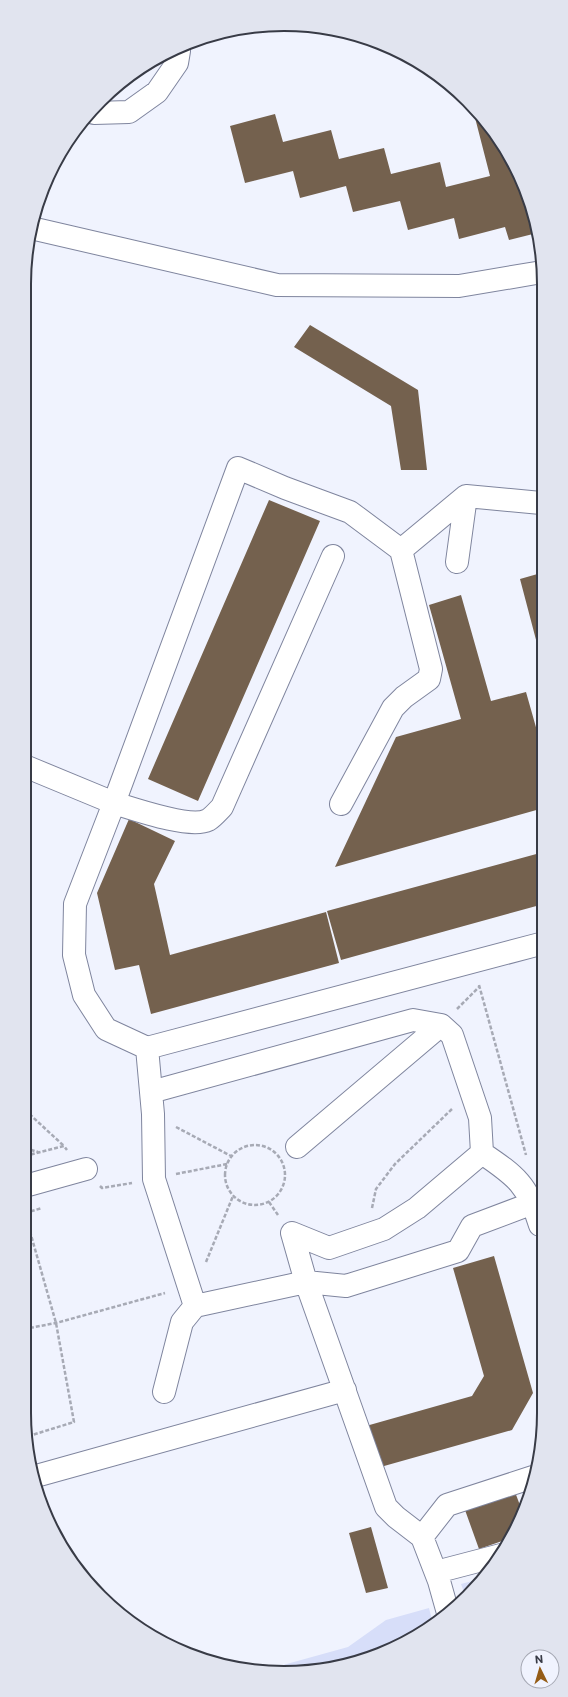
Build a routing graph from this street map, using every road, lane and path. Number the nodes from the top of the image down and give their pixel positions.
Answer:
1 (179, 54) edge
2 (98, 113) edge
3 (37, 229) edge
4 (536, 273) edge
5 (466, 496) junction
6 (537, 503) edge
7 (401, 550) junction
8 (333, 556) dead end
9 (458, 562) dead end
10 (31, 769) edge
11 (114, 803) junction
12 (341, 804) dead end
13 (537, 945) edge
14 (473, 961) junction
15 (480, 986) junction
16 (441, 1024) junction
17 (147, 1048) junction
18 (151, 1092) junction
19 (471, 1092) junction
20 (153, 1114) junction
21 (31, 1116) edge
22 (64, 1146) dead end
23 (297, 1147) dead end
24 (31, 1150) edge
25 (39, 1152) dead end
26 (482, 1153) junction
27 (230, 1156) junction
28 (528, 1161) dead end
29 (86, 1169) dead end
30 (31, 1184) edge
31 (233, 1196) junction
32 (533, 1203) junction
33 (537, 1216) edge
34 (31, 1235) edge
35 (367, 1235) junction
36 (187, 1280) junction
37 (306, 1282) junction
38 (195, 1306) junction
39 (56, 1323) junction
40 (31, 1328) edge
41 (345, 1390) junction
42 (164, 1392) dead end
43 (32, 1435) edge
44 (39, 1475) edge
45 (528, 1479) edge
46 (422, 1537) junction
47 (492, 1557) edge
48 (436, 1572) junction
49 (446, 1607) edge

1 - 2 street
3 - 4 street
5 - 6 street
5 - 7 street
5 - 9 street
7 - 11 street
7 - 12 street
8 - 11 street
10 - 11 street
11 - 17 street
13 - 14 street
14 - 15 path
14 - 17 street
15 - 16 path
15 - 28 path
16 - 18 street
16 - 19 street
16 - 23 street
17 - 18 street
18 - 20 street
19 - 26 street
19 - 35 path
20 - 27 path
20 - 36 street
21 - 22 path
24 - 25 path
26 - 32 street
26 - 35 street
27 - 31 path
27 - 31 path
29 - 30 street
31 - 36 path
32 - 33 street
32 - 37 street
34 - 39 path
35 - 37 street
36 - 38 street
36 - 39 path
37 - 38 street
37 - 41 street
38 - 42 street
39 - 40 path
39 - 43 path
41 - 44 street
41 - 46 street
45 - 46 street
46 - 48 street
47 - 48 street
48 - 49 street

